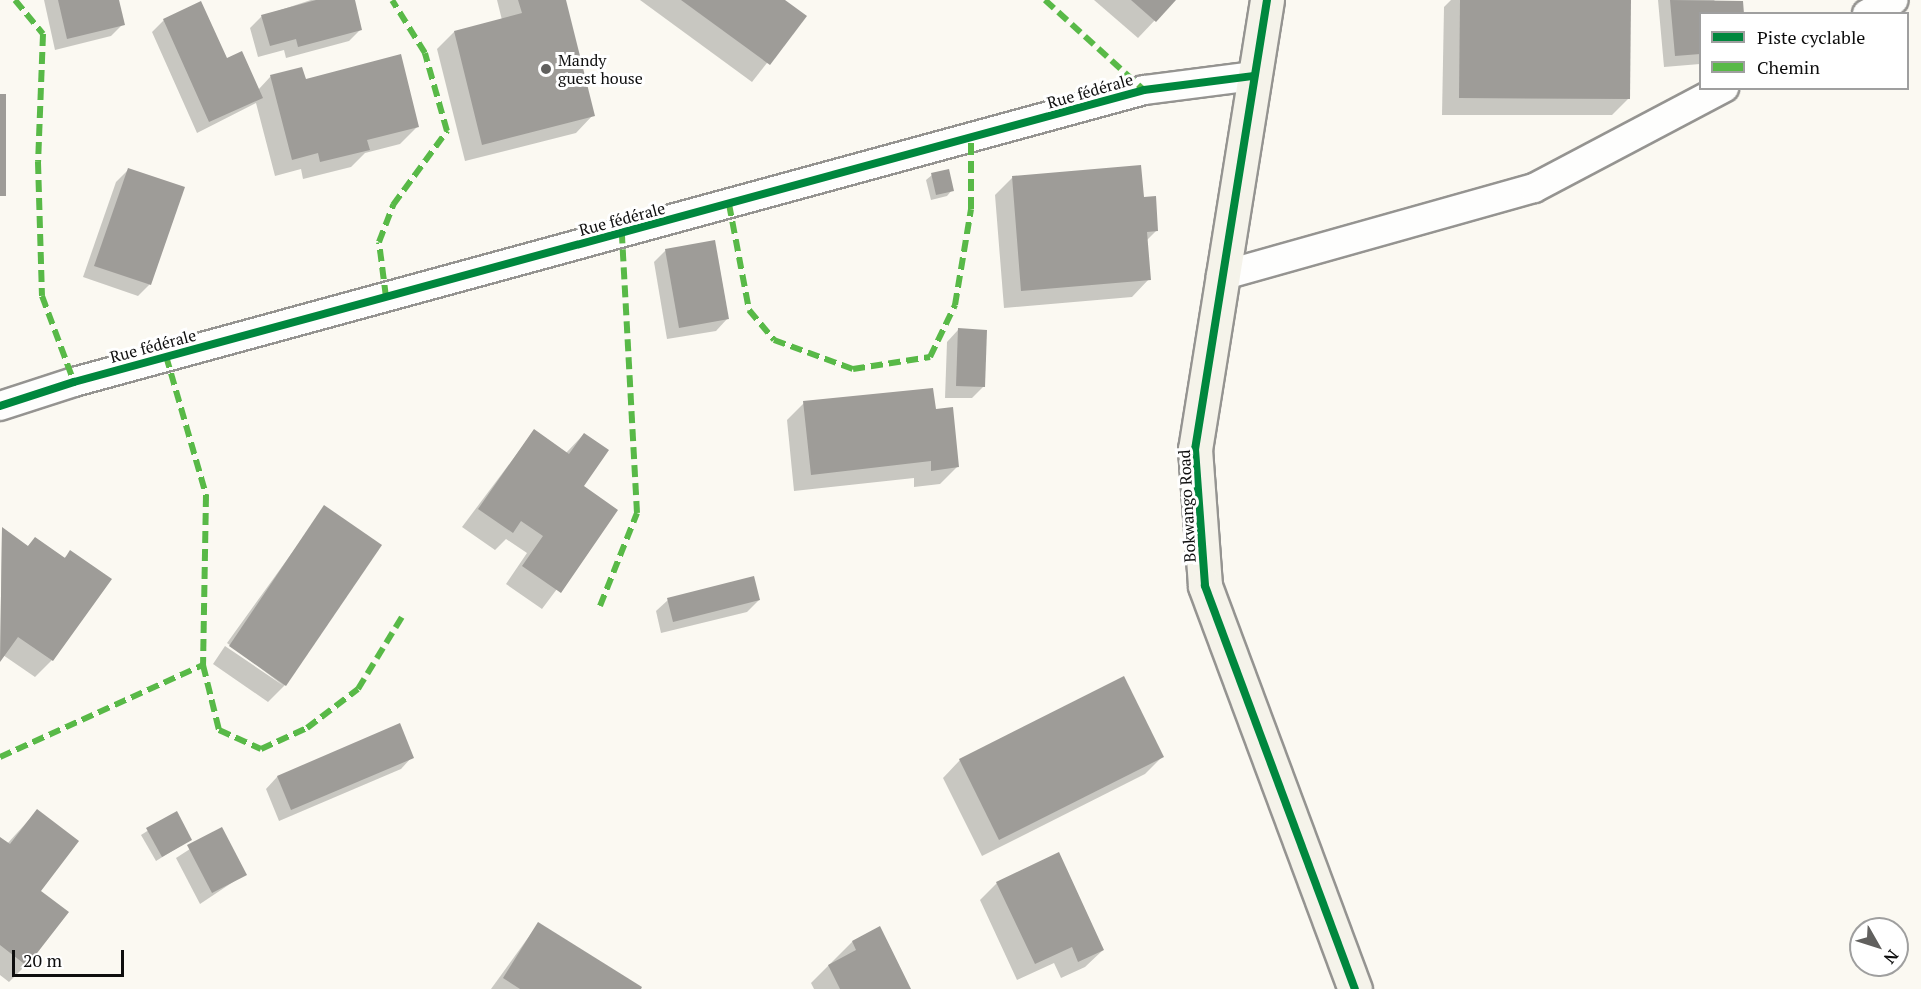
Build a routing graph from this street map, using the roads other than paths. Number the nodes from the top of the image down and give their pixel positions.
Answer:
1 (1267, 0) edge
2 (1893, 0) edge
3 (1871, 12) edge
4 (1254, 76) junction
5 (1720, 90) edge
6 (1221, 276) junction
7 (0, 406) edge
8 (1355, 989) edge

1 - 4 street, Bokwango Road
2 - 3 street
4 - 6 street, Bokwango Road
4 - 7 street, Rue fédérale
5 - 6 street
6 - 8 street, Bokwango Road

